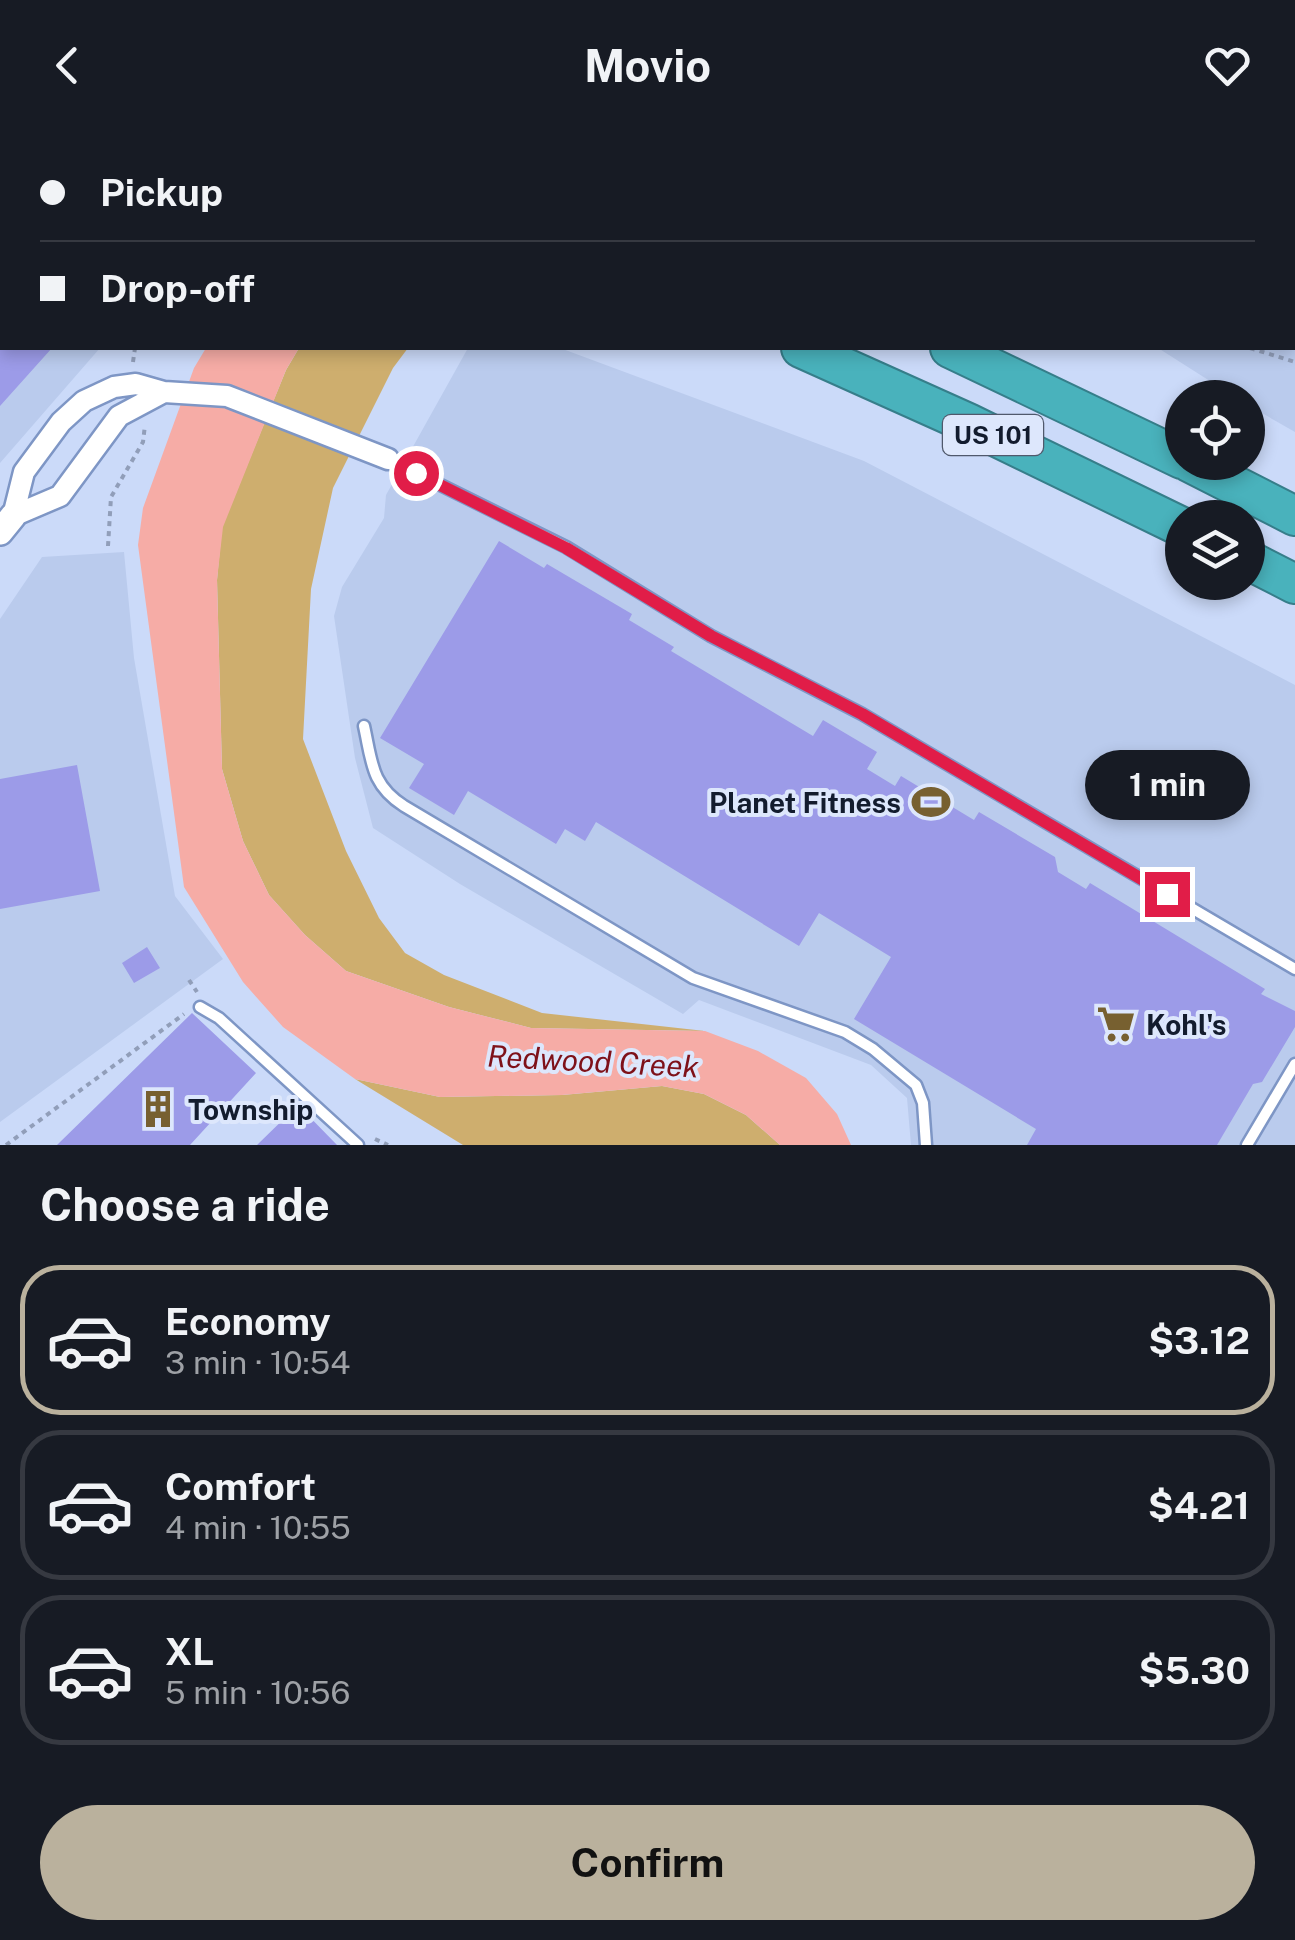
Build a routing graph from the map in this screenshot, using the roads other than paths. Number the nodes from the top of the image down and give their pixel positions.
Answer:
1 (805, 350) edge
2 (954, 350) edge
3 (173, 392) junction
4 (1165, 451) edge
5 (388, 459) joint
6 (1225, 480) edge
7 (1295, 516) edge
8 (4, 518) edge
9 (1165, 519) edge
10 (1265, 569) edge
11 (1295, 584) edge
12 (364, 726) dead end
13 (1295, 970) edge
14 (200, 1001) road end
15 (1295, 1064) edge
16 (358, 1145) edge
17 (926, 1145) edge
18 (1247, 1145) edge

1 - 9 highway, US 101
2 - 4 highway, US 101
3 - 5 street
3 - 8 street
3 - 8 street
5 - 13 lane
6 - 7 highway
10 - 11 highway
12 - 17 lane
14 - 16 lane
15 - 18 lane

